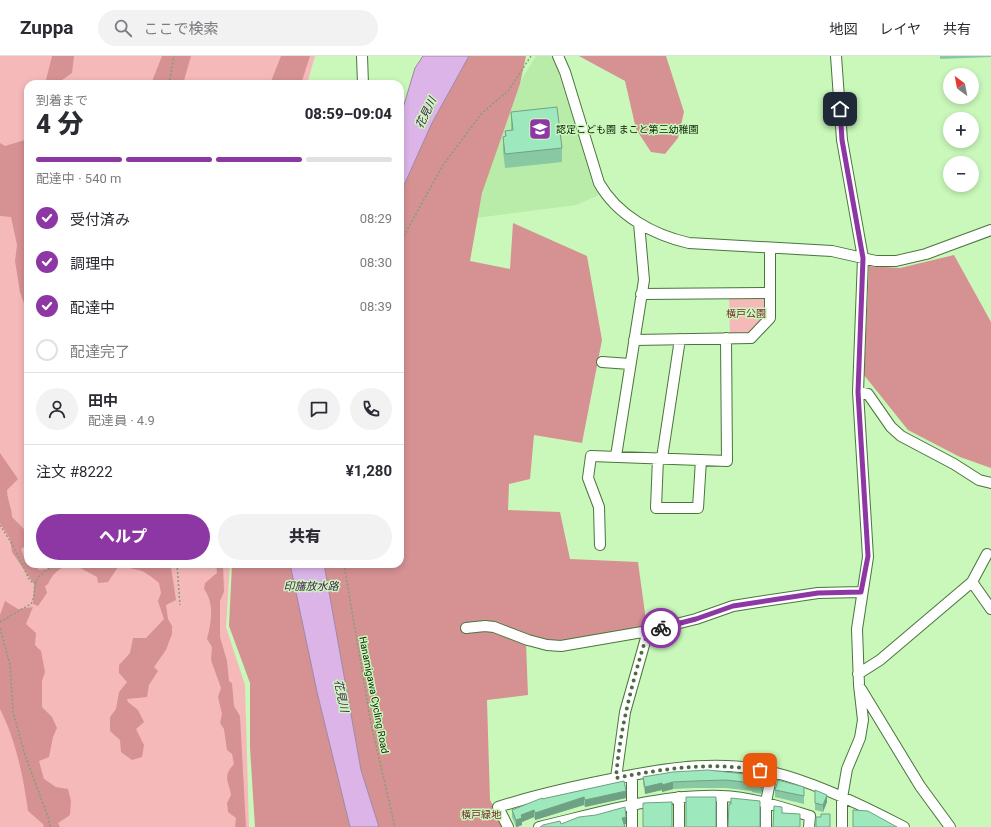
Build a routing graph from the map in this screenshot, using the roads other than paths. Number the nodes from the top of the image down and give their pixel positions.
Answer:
1 (362, 56) edge
2 (558, 56) edge
3 (836, 56) edge
4 (363, 80) edge
5 (639, 223) junction
6 (991, 230) edge
7 (770, 248) junction
8 (863, 258) junction
9 (770, 293) junction
10 (641, 294) junction
11 (726, 338) junction
12 (634, 340) junction
13 (680, 340) junction
14 (602, 362) dead end
15 (630, 364) junction
16 (858, 392) junction
17 (616, 456) junction
18 (660, 458) junction
19 (701, 460) junction
20 (991, 483) edge
21 (600, 545) dead end
22 (988, 554) dead end
23 (972, 582) junction
24 (861, 592) junction
25 (991, 609) edge
26 (466, 628) dead end
27 (648, 631) junction
28 (858, 674) junction
29 (859, 685) junction
30 (772, 772) junction
31 (632, 775) junction
32 (616, 778) junction
33 (722, 796) junction
34 (679, 797) junction
35 (842, 798) junction
36 (766, 802) junction
37 (632, 805) junction
38 (508, 827) edge
39 (539, 827) edge
40 (632, 827) edge
41 (678, 827) edge
42 (722, 827) edge
43 (766, 827) edge
44 (810, 827) edge
45 (842, 827) edge
46 (904, 827) edge
47 (950, 827) edge

1 - 4 street
2 - 5 street
3 - 8 street
5 - 7 street
5 - 10 street
6 - 8 street
7 - 8 street
7 - 9 street
8 - 16 street
9 - 10 street
9 - 11 street
10 - 12 street
11 - 13 street
11 - 19 street
12 - 13 street
12 - 15 street
13 - 18 street
14 - 15 street
15 - 17 street
16 - 20 street
16 - 24 street
17 - 18 street
17 - 21 street
18 - 19 street
18 - 19 street
22 - 23 street
23 - 25 street
23 - 28 street
24 - 27 street
24 - 28 street
26 - 27 street
27 - 32 street
28 - 29 street
29 - 35 street
29 - 47 street
30 - 31 street
30 - 35 street
30 - 36 street
31 - 32 street
31 - 37 street
32 - 38 street
33 - 34 street
33 - 36 street
33 - 42 street
34 - 37 street
34 - 41 street
35 - 45 street
35 - 46 street
36 - 43 street
36 - 44 street
37 - 39 street
37 - 40 street

